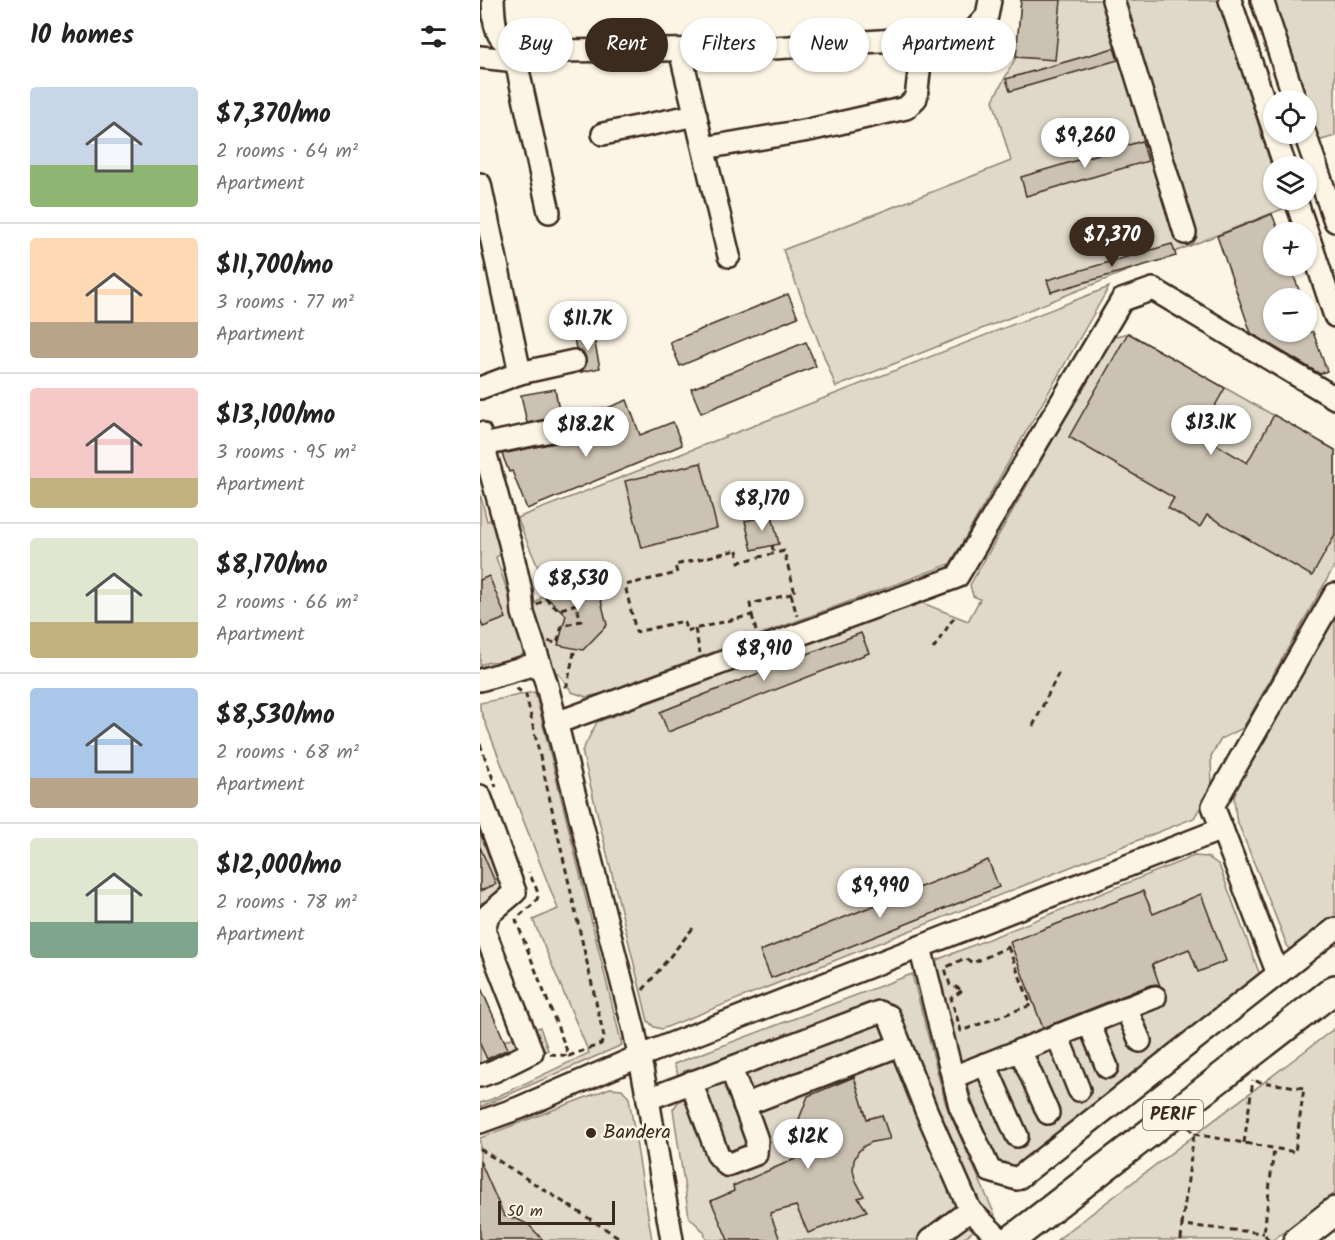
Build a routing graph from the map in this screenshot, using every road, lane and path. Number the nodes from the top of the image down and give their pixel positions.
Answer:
1 (492, 0) edge
2 (990, 0) edge
3 (1113, 0) edge
4 (1230, 0) edge
5 (1262, 0) edge
6 (985, 18) edge
7 (498, 34) edge
8 (498, 38) edge
9 (881, 41) edge
10 (777, 48) edge
11 (680, 50) edge
12 (573, 51) edge
13 (480, 57) edge
14 (686, 72) edge
15 (919, 72) edge
16 (1292, 90) edge
17 (1263, 96) edge
18 (696, 115) junction
19 (603, 134) dead end
20 (1310, 144) edge
21 (704, 148) junction
22 (480, 184) edge
23 (1329, 184) edge
24 (1299, 210) edge
25 (549, 212) dead end
26 (1335, 221) edge
27 (1185, 233) dead end
28 (729, 256) dead end
29 (1335, 316) edge
30 (574, 361) dead end
31 (520, 373) junction
32 (480, 388) edge
33 (1335, 398) edge
34 (604, 420) dead end
35 (482, 439) edge
36 (772, 545) dead end
37 (774, 554) junction
38 (790, 594) junction
39 (1335, 594) edge
40 (545, 598) joint
41 (955, 616) dead end
42 (695, 628) junction
43 (802, 633) junction
44 (576, 648) dead end
45 (933, 649) dead end
46 (539, 663) junction
47 (704, 669) junction
48 (1059, 672) dead end
49 (480, 680) edge
50 (512, 686) dead end
51 (549, 695) junction
52 (556, 723) junction
53 (1034, 726) dead end
54 (480, 744) edge
55 (490, 796) edge
56 (1222, 829) junction
57 (527, 869) dead end
58 (693, 928) dead end
59 (1335, 929) edge
60 (920, 947) junction
61 (1008, 947) joint
62 (1278, 974) junction
63 (1335, 989) edge
64 (626, 996) junction
65 (1155, 997) dead end
66 (1126, 1008) junction
67 (1089, 1023) junction
68 (1057, 1035) junction
69 (1140, 1041) dead end
70 (900, 1045) junction
71 (1020, 1050) junction
72 (640, 1056) junction
73 (984, 1064) junction
74 (1107, 1067) dead end
75 (731, 1068) junction
76 (1248, 1072) junction
77 (480, 1076) edge
78 (953, 1077) junction
79 (691, 1082) junction
80 (1079, 1090) dead end
81 (648, 1099) junction
82 (744, 1105) junction
83 (1178, 1111) junction
84 (1048, 1113) dead end
85 (480, 1122) edge
86 (1194, 1134) junction
87 (1017, 1136) dead end
88 (1245, 1143) junction
89 (480, 1149) edge
90 (1274, 1149) junction
91 (970, 1210) junction
92 (1335, 1211) edge
93 (1182, 1225) junction
94 (1264, 1233) junction
95 (623, 1240) edge
96 (672, 1240) edge
97 (930, 1240) edge
98 (1001, 1240) edge
99 (1011, 1240) edge
100 (1181, 1240) edge
101 (1268, 1240) edge
102 (1298, 1240) edge

1 - 7 street
2 - 6 street
3 - 27 street
4 - 17 street
5 - 16 street
8 - 13 street
9 - 10 street
11 - 12 street
13 - 25 street
14 - 18 street
15 - 21 street
18 - 19 street
18 - 21 street
20 - 23 street
21 - 28 street
22 - 31 street
23 - 26 street
24 - 29 street
30 - 31 street
31 - 32 street
33 - 43 street
34 - 35 street
35 - 46 street
36 - 37 path
37 - 38 path
37 - 42 path
38 - 42 path
38 - 43 path
39 - 56 street
40 - 40 path
41 - 45 path
42 - 47 path
43 - 47 street
44 - 51 path
46 - 49 street
46 - 51 street
47 - 52 street
48 - 53 path
50 - 57 path
51 - 52 street
52 - 64 street
54 - 55 path
55 - 77 street
56 - 60 street
56 - 62 street
58 - 64 path
59 - 62 street
60 - 72 street
60 - 78 street
61 - 61 path
62 - 78 street
63 - 76 main road, PERIF
64 - 72 street
65 - 66 street
66 - 67 street
66 - 69 street
67 - 68 street
67 - 74 street
68 - 71 street
68 - 80 street
70 - 75 street
70 - 82 street
70 - 91 street
71 - 73 street
71 - 84 street
72 - 81 street
72 - 85 street
73 - 78 street
73 - 87 street
75 - 79 street
75 - 82 street
76 - 83 main road, PERIF
76 - 88 path
76 - 90 path
79 - 81 street
79 - 82 street
81 - 96 street
83 - 86 path
83 - 99 main road, PERIF
86 - 88 path
86 - 93 path
88 - 90 path
89 - 95 path
90 - 94 path
91 - 97 street
91 - 98 street
92 - 102 main road
93 - 94 path
93 - 100 path
94 - 101 path

